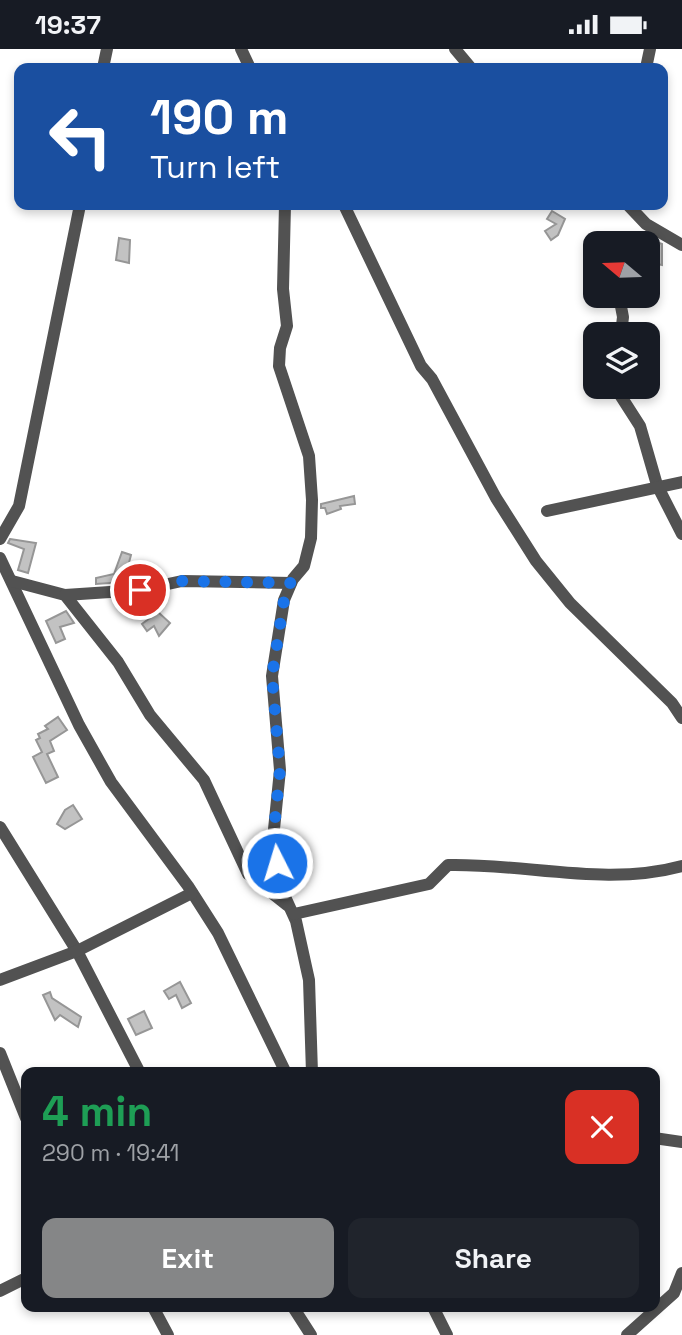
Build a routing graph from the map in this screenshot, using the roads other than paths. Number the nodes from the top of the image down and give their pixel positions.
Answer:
1 (455, 49) edge
2 (467, 63) edge
3 (79, 210) edge
4 (285, 210) edge
5 (346, 210) edge
6 (633, 210) edge
7 (682, 245) edge
8 (622, 399) edge
9 (682, 482) edge
10 (657, 485) junction
11 (547, 511) dead end
12 (682, 534) edge
13 (0, 539) edge
14 (1, 562) edge
15 (12, 581) junction
16 (291, 583) junction
17 (65, 594) junction
18 (682, 718) edge
19 (0, 827) edge
20 (682, 866) edge
21 (192, 893) junction
22 (292, 912) junction
23 (77, 951) junction
24 (0, 980) edge
25 (0, 1053) edge
26 (137, 1067) edge
27 (283, 1067) edge
28 (312, 1067) edge
29 (21, 1106) edge
30 (660, 1139) edge
31 (682, 1142) edge
32 (682, 1273) edge
33 (21, 1280) edge
34 (0, 1291) edge
35 (660, 1306) edge
36 (156, 1312) edge
37 (295, 1312) edge
38 (436, 1312) edge
39 (653, 1312) edge
40 (168, 1335) edge
41 (311, 1335) edge
42 (447, 1335) edge
43 (627, 1335) edge

1 - 2 street
3 - 13 street
4 - 16 street
5 - 18 street
6 - 7 street
8 - 10 street
9 - 10 street
10 - 11 street
10 - 12 street
14 - 15 street
15 - 17 street
15 - 21 street
16 - 17 street
16 - 22 street
17 - 22 street
19 - 23 street
20 - 22 street
21 - 23 street
21 - 27 street
22 - 28 street
23 - 24 street
23 - 26 street
25 - 29 street
30 - 31 street
32 - 35 street
33 - 34 street
36 - 40 street
37 - 41 street
38 - 42 street
39 - 43 street

